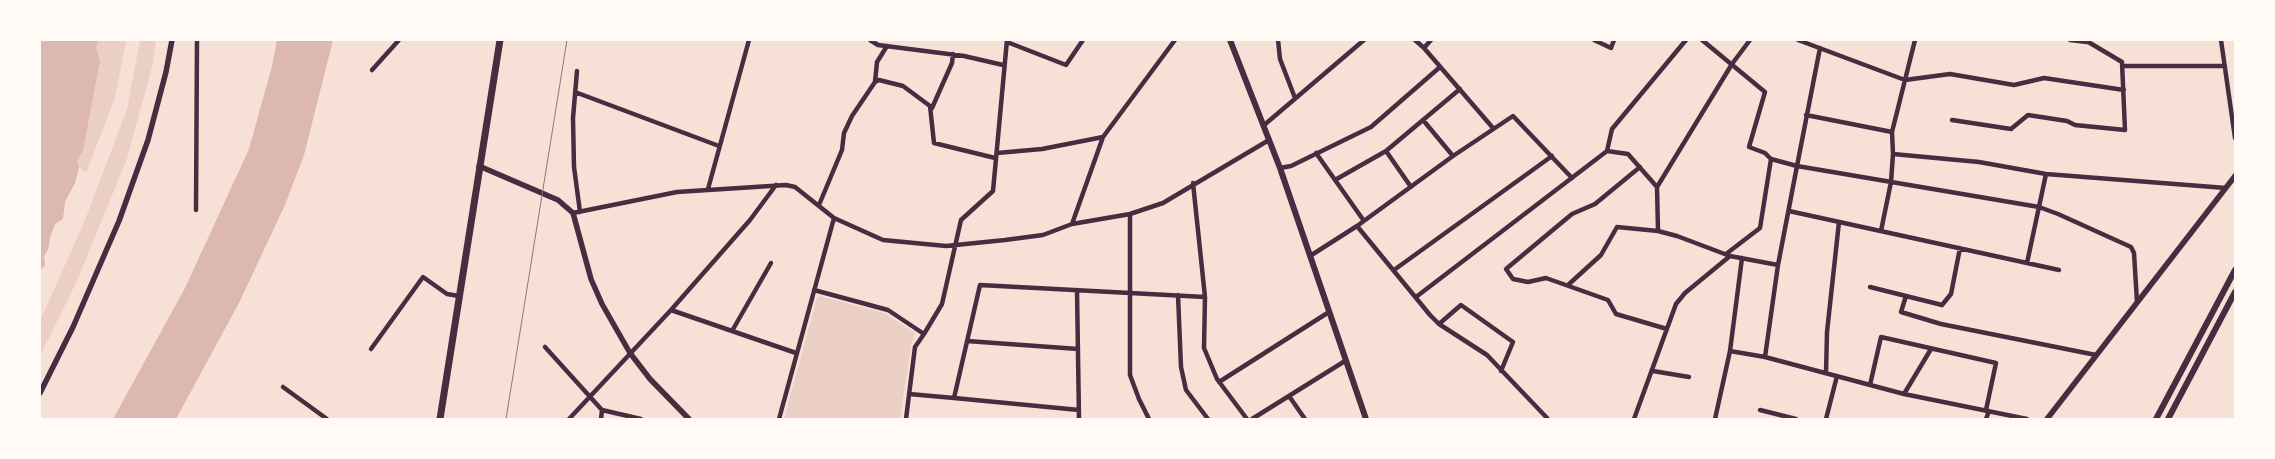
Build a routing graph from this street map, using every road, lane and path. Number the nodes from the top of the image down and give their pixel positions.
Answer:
1 (172, 40) edge
2 (197, 40) edge
3 (399, 40) edge
4 (500, 40) edge
5 (749, 40) edge
6 (870, 40) edge
7 (1083, 40) edge
8 (1175, 40) edge
9 (1230, 40) edge
10 (1278, 40) edge
11 (1364, 40) edge
12 (1415, 40) edge
13 (1431, 40) edge
14 (1594, 40) edge
15 (1614, 40) edge
16 (1686, 40) edge
17 (1702, 40) edge
18 (1750, 40) edge
19 (1798, 40) edge
20 (1915, 40) edge
21 (2070, 40) edge
22 (2222, 40) edge
23 (1007, 41) edge
24 (2089, 41) edge
25 (887, 46) junction
26 (1424, 48) junction
27 (1820, 48) junction
28 (953, 54) junction
29 (1732, 64) junction
30 (1003, 65) junction
31 (2122, 66) junction
32 (2225, 66) junction
33 (1440, 67) junction
34 (372, 70) dead end
35 (576, 71) dead end
36 (1905, 80) junction
37 (875, 82) junction
38 (1460, 89) junction
39 (2124, 90) junction
40 (575, 92) junction
41 (1295, 98) junction
42 (931, 109) junction
43 (1806, 115) junction
44 (1424, 120) junction
45 (1952, 120) dead end
46 (1263, 126) junction
47 (1493, 128) junction
48 (1892, 132) junction
49 (1103, 137) junction
50 (2235, 138) edge
51 (1269, 140) junction
52 (719, 146) junction
53 (1386, 151) junction
54 (1607, 151) junction
55 (1316, 152) junction
56 (1893, 154) junction
57 (996, 155) junction
58 (1452, 156) junction
59 (1552, 156) junction
60 (1771, 159) junction
61 (479, 166) junction
62 (1797, 166) junction
63 (1280, 168) junction
64 (1640, 168) junction
65 (2046, 174) junction
66 (2235, 176) edge
67 (1572, 178) junction
68 (1335, 180) junction
69 (1891, 182) junction
70 (1193, 183) junction
71 (776, 185) junction
72 (1412, 187) junction
73 (1657, 187) junction
74 (2226, 188) junction
75 (708, 189) junction
76 (819, 205) junction
77 (2039, 207) junction
78 (196, 210) dead end
79 (1789, 211) junction
80 (580, 212) junction
81 (573, 213) junction
82 (1130, 214) junction
83 (834, 218) junction
84 (1364, 221) junction
85 (1839, 222) junction
86 (1072, 224) junction
87 (1357, 226) junction
88 (1658, 231) junction
89 (1881, 231) junction
90 (956, 245) junction
91 (1960, 248) junction
92 (1728, 255) junction
93 (1310, 256) junction
94 (1742, 258) junction
95 (772, 263) dead end
96 (2028, 263) junction
97 (1778, 266) junction
98 (1394, 270) junction
99 (2060, 270) dead end
100 (2235, 270) edge
101 (1568, 286) junction
102 (1870, 287) dead end
103 (814, 290) junction
104 (1077, 290) junction
105 (1128, 291) junction
106 (2235, 292) edge
107 (1178, 295) junction
108 (459, 296) junction
109 (1416, 296) junction
110 (1906, 296) junction
111 (1205, 297) junction
112 (2137, 302) junction
113 (671, 310) junction
114 (1328, 312) junction
115 (1439, 324) junction
116 (1667, 329) junction
117 (732, 331) junction
118 (924, 334) junction
119 (967, 341) junction
120 (544, 347) dead end
121 (371, 349) dead end
122 (1078, 349) junction
123 (1931, 349) junction
124 (1730, 351) junction
125 (630, 353) junction
126 (796, 353) junction
127 (2096, 355) junction
128 (1765, 357) junction
129 (1345, 360) junction
130 (1501, 370) junction
131 (1653, 371) junction
132 (1826, 374) junction
133 (1837, 376) junction
134 (1689, 377) dead end
135 (1219, 382) junction
136 (1870, 384) junction
137 (283, 386) dead end
138 (40, 393) edge
139 (909, 394) junction
140 (1904, 394) junction
141 (1289, 396) junction
142 (590, 398) junction
143 (954, 398) junction
144 (602, 410) junction
145 (1079, 410) junction
146 (1760, 410) dead end
147 (1988, 411) junction
148 (327, 419) edge
149 (440, 419) edge
150 (569, 419) edge
151 (600, 419) edge
152 (641, 419) edge
153 (689, 419) edge
154 (779, 419) edge
155 (906, 419) edge
156 (1079, 419) edge
157 (1149, 419) edge
158 (1208, 419) edge
159 (1247, 419) edge
160 (1252, 419) edge
161 (1305, 419) edge
162 (1366, 419) edge
163 (1548, 419) edge
164 (1634, 419) edge
165 (1715, 419) edge
166 (1796, 419) edge
167 (1826, 419) edge
168 (1986, 419) edge
169 (2027, 419) edge
170 (2047, 419) edge
171 (2156, 419) edge
172 (2168, 419) edge

1 - 138 street
2 - 78 street
3 - 34 street
4 - 61 main road
5 - 52 street
6 - 25 street
7 - 23 street
8 - 49 street
9 - 46 main road
10 - 41 street
11 - 41 street
12 - 26 street
13 - 26 street
14 - 15 street
16 - 54 street
17 - 29 street
18 - 29 street
19 - 27 street
20 - 36 street
21 - 24 street
22 - 32 street
23 - 30 street
24 - 31 street
25 - 28 street
25 - 37 street
26 - 33 street
27 - 36 street
27 - 43 street
28 - 30 street
28 - 42 street
29 - 60 street
29 - 73 street
30 - 57 street
31 - 32 street
31 - 39 street
32 - 50 street
33 - 38 street
33 - 55 street
35 - 40 street
36 - 39 street
36 - 48 street
37 - 42 street
37 - 76 street
38 - 44 street
38 - 47 street
39 - 45 street
40 - 52 street
40 - 80 street
41 - 46 street
42 - 57 street
43 - 48 street
43 - 62 street
44 - 53 street
44 - 58 street
46 - 51 main road
47 - 58 street
47 - 59 street
48 - 56 street
49 - 57 street
49 - 86 street
51 - 63 main road
51 - 70 street
52 - 75 street
53 - 68 street
53 - 72 street
54 - 64 street
54 - 67 street
55 - 63 street
55 - 68 street
56 - 65 street
56 - 69 street
57 - 90 street
58 - 72 street
59 - 67 street
59 - 98 street
60 - 62 street
60 - 92 street
61 - 81 street
61 - 108 main road
62 - 69 street
62 - 79 street
63 - 93 main road
64 - 73 street
64 - 101 street
65 - 74 street
65 - 77 street
66 - 74 street
67 - 109 street
68 - 84 street
69 - 77 street
69 - 89 street
70 - 82 street
70 - 111 street
71 - 75 street
71 - 76 street
71 - 113 street
72 - 84 street
73 - 88 street
74 - 112 street
75 - 80 street
76 - 83 street
77 - 96 street
77 - 112 street
79 - 85 street
79 - 97 street
80 - 81 street
81 - 125 street
82 - 86 street
82 - 105 street
83 - 90 street
83 - 103 street
84 - 87 street
85 - 89 street
85 - 132 street
86 - 90 street
87 - 93 street
87 - 98 street
88 - 92 street
88 - 101 street
89 - 91 street
90 - 118 street
91 - 96 street
91 - 110 street
92 - 94 street
92 - 116 street
93 - 114 main road
94 - 97 street
94 - 124 street
95 - 117 street
96 - 99 street
97 - 128 street
98 - 109 street
100 - 171 main road
101 - 116 street
102 - 110 street
103 - 118 street
103 - 126 street
104 - 105 street
104 - 119 street
104 - 122 street
105 - 107 street
105 - 157 street
106 - 172 main road
107 - 111 street
107 - 158 street
108 - 121 street
108 - 149 main road
109 - 115 street
110 - 127 street
111 - 135 street
112 - 127 street
113 - 117 street
113 - 125 street
114 - 129 main road
114 - 135 street
115 - 130 street
115 - 130 street
116 - 131 street
117 - 126 street
118 - 139 street
119 - 122 street
119 - 143 street
120 - 142 street
122 - 145 street
123 - 136 street
123 - 140 street
123 - 147 street
124 - 128 street
124 - 165 street
125 - 142 street
125 - 153 street
126 - 154 street
127 - 170 street
128 - 132 street
129 - 141 street
129 - 162 main road
130 - 163 street
131 - 134 street
131 - 164 street
132 - 133 street
133 - 136 street
133 - 167 street
135 - 159 street
136 - 140 street
137 - 148 street
139 - 143 street
139 - 155 street
140 - 147 street
141 - 160 street
141 - 161 street
142 - 144 street
142 - 150 street
143 - 145 street
144 - 151 street
144 - 152 street
145 - 156 street
146 - 166 street
147 - 168 street
147 - 169 street

